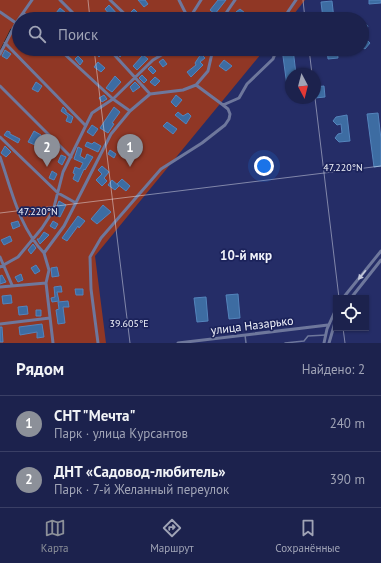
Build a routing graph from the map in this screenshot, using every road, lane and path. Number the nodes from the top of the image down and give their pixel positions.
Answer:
1 (32, 0) edge
2 (60, 0) edge
3 (110, 0) edge
4 (179, 0) edge
5 (201, 0) edge
6 (296, 0) edge
7 (234, 1) edge
8 (0, 12) edge
9 (24, 12) edge
10 (72, 12) edge
11 (123, 12) edge
12 (185, 12) edge
13 (193, 12) edge
14 (227, 12) edge
15 (288, 12) edge
16 (12, 20) edge
17 (12, 30) edge
18 (5, 43) junction
19 (12, 50) edge
20 (0, 54) edge
21 (18, 56) edge
22 (67, 56) edge
23 (115, 56) edge
24 (160, 56) edge
25 (211, 56) edge
26 (274, 56) edge
27 (135, 76) junction
28 (196, 85) junction
29 (0, 86) edge
30 (150, 94) junction
31 (113, 99) junction
32 (222, 105) junction
33 (130, 111) junction
34 (86, 125) junction
35 (0, 137) edge
36 (71, 157) junction
37 (0, 158) edge
38 (58, 193) junction
39 (76, 203) junction
40 (33, 241) junction
41 (381, 251) edge
42 (44, 253) junction
43 (0, 257) edge
44 (381, 260) edge
45 (2, 266) edge
46 (46, 283) junction
47 (12, 285) junction
48 (0, 287) edge
49 (345, 295) edge
50 (353, 295) edge
51 (333, 315) edge
52 (50, 318) junction
53 (0, 324) edge
54 (328, 325) junction
55 (333, 329) edge
56 (245, 335) junction
57 (326, 335) junction
58 (304, 342) edge
59 (53, 343) edge
60 (98, 343) edge
61 (178, 343) edge
62 (246, 343) edge
63 (285, 343) edge
64 (324, 343) edge
65 (329, 343) edge

1 - 9 street
2 - 10 street
3 - 11 street
4 - 12 street
5 - 13 street
6 - 15 street
7 - 14 street
8 - 16 street
17 - 18 street
18 - 19 street
18 - 20 street
21 - 34 street
22 - 31 street
23 - 27 street
24 - 27 street
25 - 28 street
26 - 32 street
27 - 30 street
27 - 31 street
28 - 30 street
28 - 32 street
29 - 36 street
30 - 33 street
31 - 33 street
31 - 34 street
32 - 60 street
33 - 39 street
34 - 36 street
35 - 38 street
36 - 38 street
37 - 40 street
38 - 39 street
38 - 40 street
39 - 42 street
40 - 42 street
40 - 45 street
41 -> 49 street
42 - 46 street
43 - 45 street
44 - 50 street
45 - 47 street
46 - 47 street
46 - 52 street
47 - 48 street
51 - 54 street
52 - 53 street
52 - 59 street
54 - 56 street, улица Назарько
54 - 57 street
55 - 65 street
56 - 61 street, улица Назарько
56 - 62 lane
57 - 58 lane
57 - 64 street
58 - 63 lane

